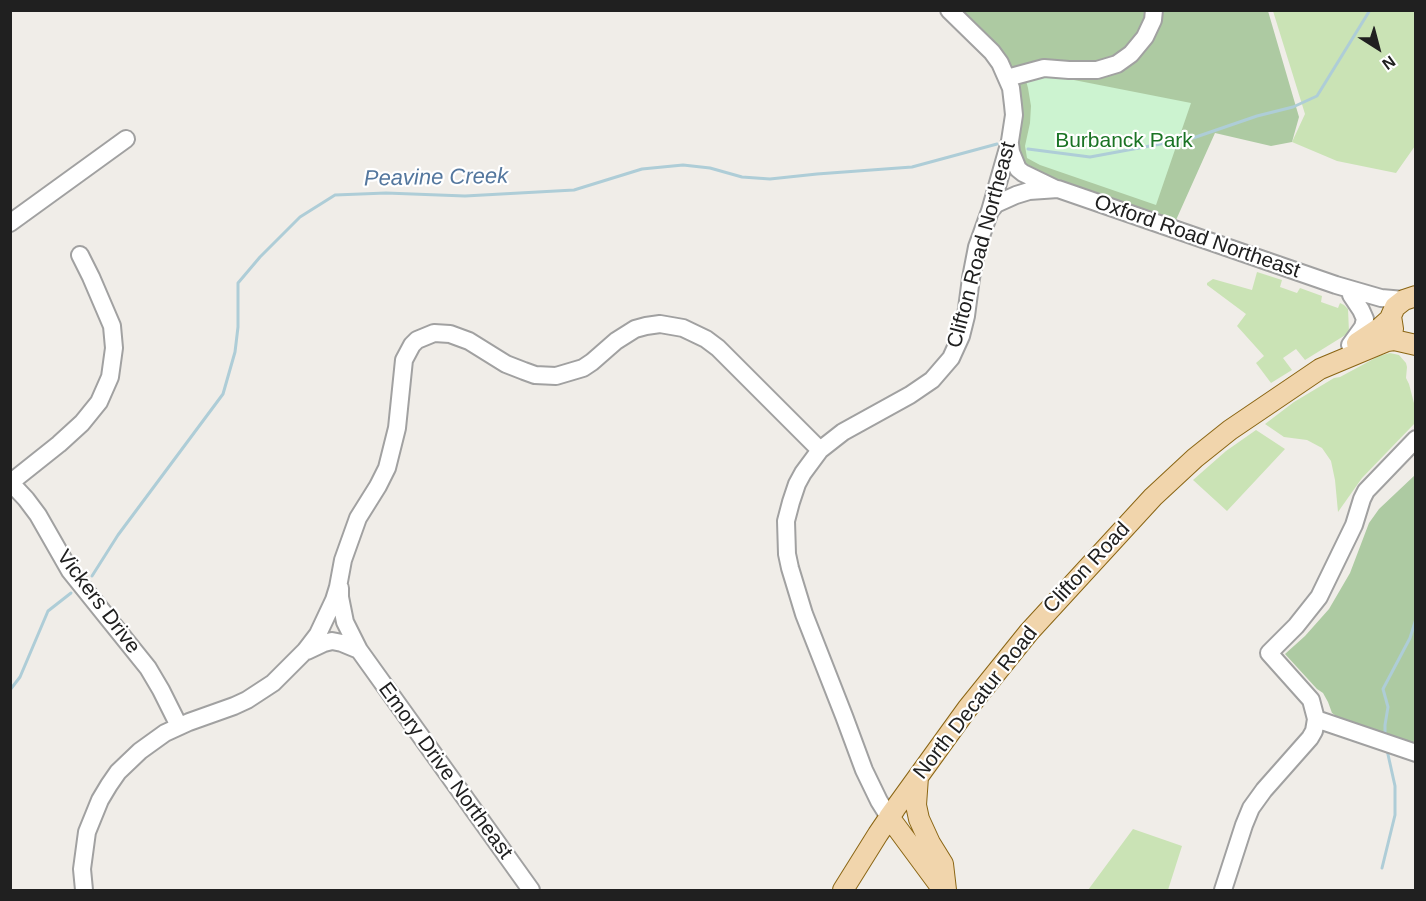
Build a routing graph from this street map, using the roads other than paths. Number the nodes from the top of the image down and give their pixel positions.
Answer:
1 (949, 10) edge
2 (1154, 10) edge
3 (1007, 78) junction
4 (126, 139) dead end
5 (1010, 141) junction
6 (1058, 189) junction
7 (990, 211) junction
8 (10, 223) edge
9 (80, 255) dead end
10 (1336, 285) junction
11 (1351, 295) junction
12 (1412, 297) edge
13 (1391, 317) junction
14 (1410, 344) edge
15 (1345, 351) junction
16 (1320, 369) junction
17 (1416, 440) edge
18 (820, 450) junction
19 (11, 482) edge
20 (341, 573) junction
21 (1059, 598) joint
22 (1044, 615) joint
23 (359, 650) junction
24 (305, 651) junction
25 (1316, 719) junction
26 (956, 724) joint
27 (179, 726) junction
28 (1416, 753) edge
29 (918, 777) junction
30 (889, 817) junction
31 (84, 891) edge
32 (531, 891) edge
33 (843, 891) edge
34 (944, 891) edge
35 (1223, 891) edge

1 - 3 street, Clifton Road Northeast
2 - 3 street
3 - 5 street, Clifton Road Northeast
4 - 8 street
5 - 6 street, Oxford Road Northeast
5 - 7 street, Clifton Road Northeast
6 - 7 street, Oxford Road Northeast
6 - 10 street, Oxford Road Northeast
7 - 18 street, Clifton Road Northeast
9 - 19 street
10 - 11 street, Oxford Road Northeast
10 - 12 street, Oxford Road Northeast
11 - 13 street, Oxford Road Northeast
11 - 15 street
12 - 13 main road
13 - 14 main road
13 - 15 main road
14 - 16 main road
15 - 16 main road
16 - 21 main road, Clifton Road
17 - 25 street
18 - 20 street
18 - 30 street, Clifton Road Northeast
19 - 27 street, Vickers Drive
20 - 23 street, Emory Drive Northeast
20 - 24 street
21 - 22 main road, North Decatur Road
22 - 26 main road, Clifton Road
23 - 24 street
23 - 32 street, Emory Drive Northeast
24 - 27 street
25 - 28 street
25 - 35 street
26 - 29 main road, North Decatur Road
27 - 31 street
29 - 30 main road, North Decatur Road
29 - 34 main road
30 - 33 main road, North Decatur Road
30 - 34 main road

